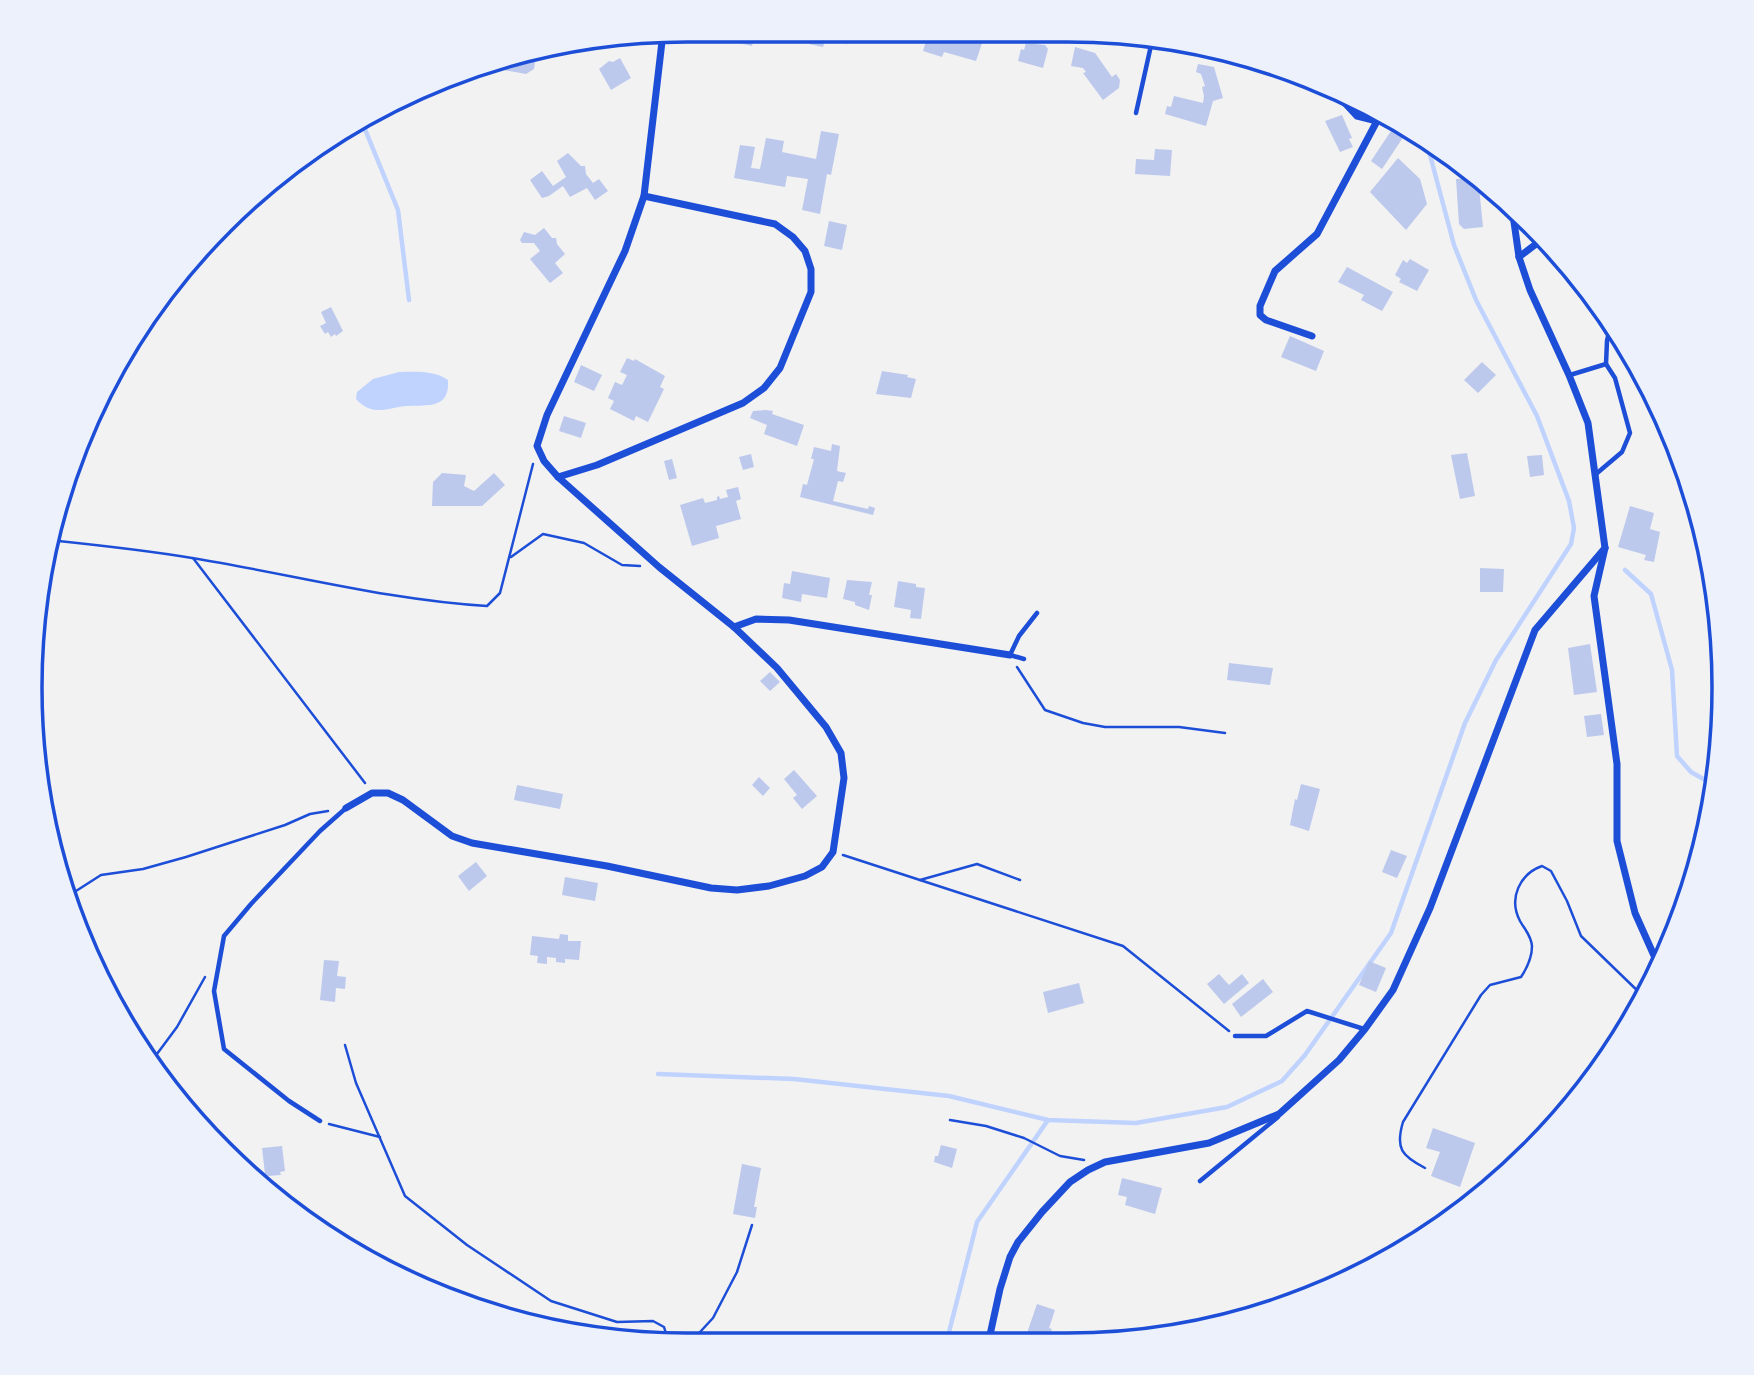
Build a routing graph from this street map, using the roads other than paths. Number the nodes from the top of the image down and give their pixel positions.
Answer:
1 (662, 43) edge
2 (1151, 48) edge
3 (1349, 108) edge
4 (1136, 113) dead end
5 (1374, 120) edge
6 (1377, 121) edge
7 (644, 196) junction
8 (1514, 223) edge
9 (1535, 244) edge
10 (1519, 257) junction
11 (1312, 336) dead end
12 (1607, 336) edge
13 (1606, 364) junction
14 (1569, 375) junction
15 (1595, 475) junction
16 (558, 477) junction
17 (1605, 548) junction
18 (1037, 613) dead end
19 (734, 627) junction
20 (1010, 655) junction
21 (1024, 659) dead end
22 (346, 808) joint
23 (1654, 955) edge
24 (1365, 1029) junction
25 (1235, 1036) road end
26 (1289, 1107) junction
27 (320, 1121) road end
28 (1200, 1181) dead end
29 (990, 1333) edge

1 - 7 street
2 - 4 lane
3 - 5 street
6 - 11 street
7 - 16 street
7 - 16 street
8 - 10 street
9 - 10 street
10 - 14 street
12 - 13 lane
13 - 14 lane
13 - 15 lane
14 - 15 street
15 - 17 street
16 - 19 street
17 - 23 street
17 - 24 street
18 - 20 lane
19 - 20 street
19 - 22 street
20 - 21 lane
22 - 27 lane
24 - 25 lane
24 - 26 street
26 - 28 lane
26 - 29 street

